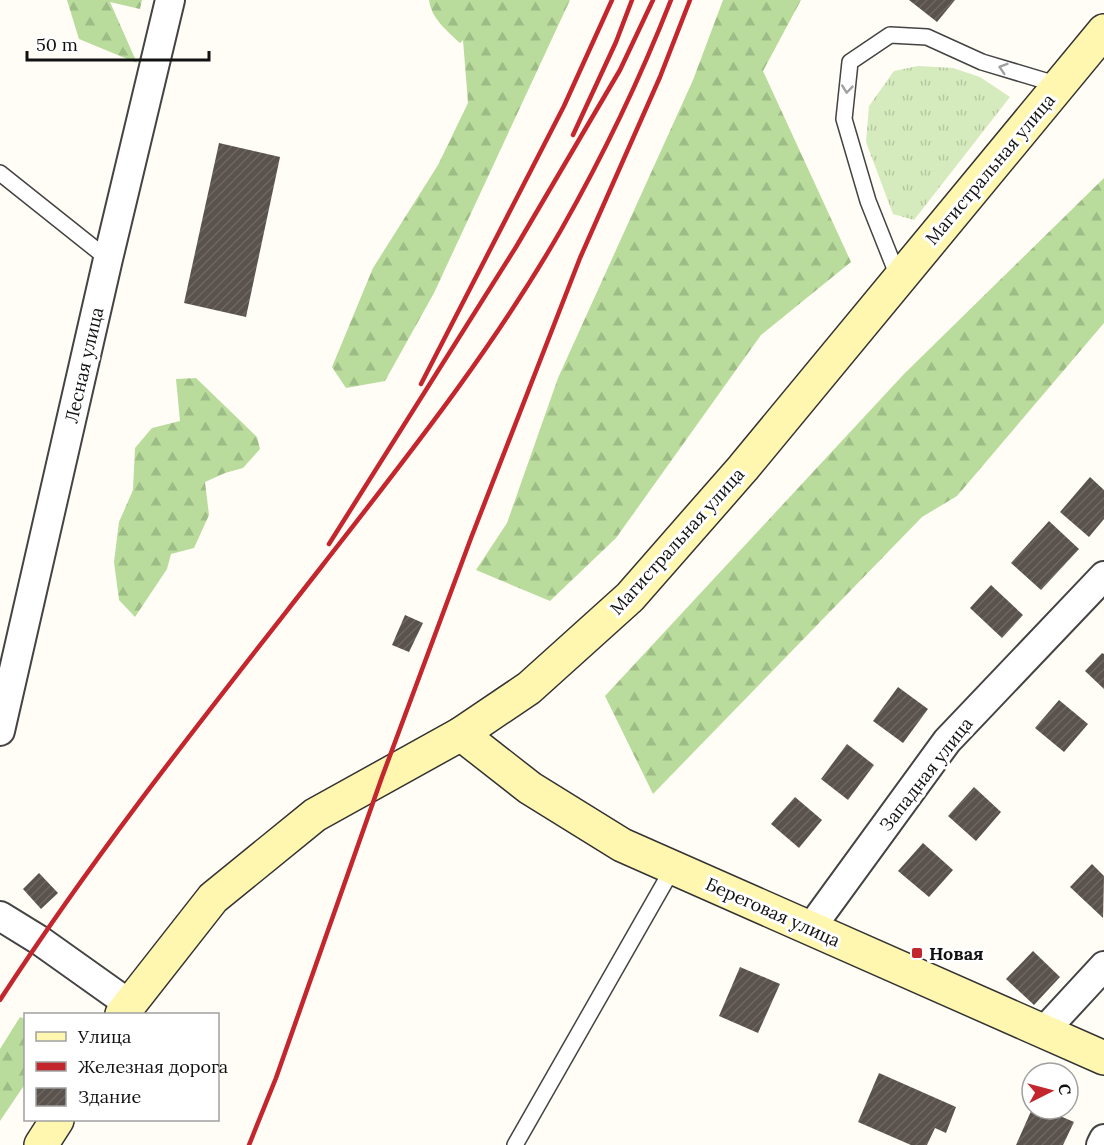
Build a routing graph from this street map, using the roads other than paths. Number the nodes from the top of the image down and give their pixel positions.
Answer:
1 (170, 0) edge
2 (1104, 31) edge
3 (1059, 85) junction
4 (0, 173) edge
5 (108, 260) junction
6 (899, 279) junction
7 (1104, 576) edge
8 (0, 731) edge
9 (461, 734) junction
10 (673, 868) junction
11 (0, 916) edge
12 (810, 929) junction
13 (1104, 966) edge
14 (126, 1009) edge
15 (1044, 1031) junction
16 (1104, 1058) edge
17 (56, 1121) edge
18 (1104, 1140) edge
19 (41, 1145) edge
20 (515, 1145) edge
21 (1101, 1145) edge

1 - 5 street, Лесная улица
2 - 3 main road, Магистральная улица
3 - 6 main road, Магистральная улица
3 -> 6 lane
4 - 5 lane
5 - 8 street, Лесная улица
6 - 9 main road, Магистральная улица
7 - 12 street, Западная улица
9 - 10 main road, Береговая улица
9 - 14 main road, Магистральная улица
10 - 12 main road, Береговая улица
10 - 20 lane
11 - 14 street
12 - 15 main road, Береговая улица
13 - 15 street
15 - 16 main road, Береговая улица
17 - 19 main road
18 - 21 street

